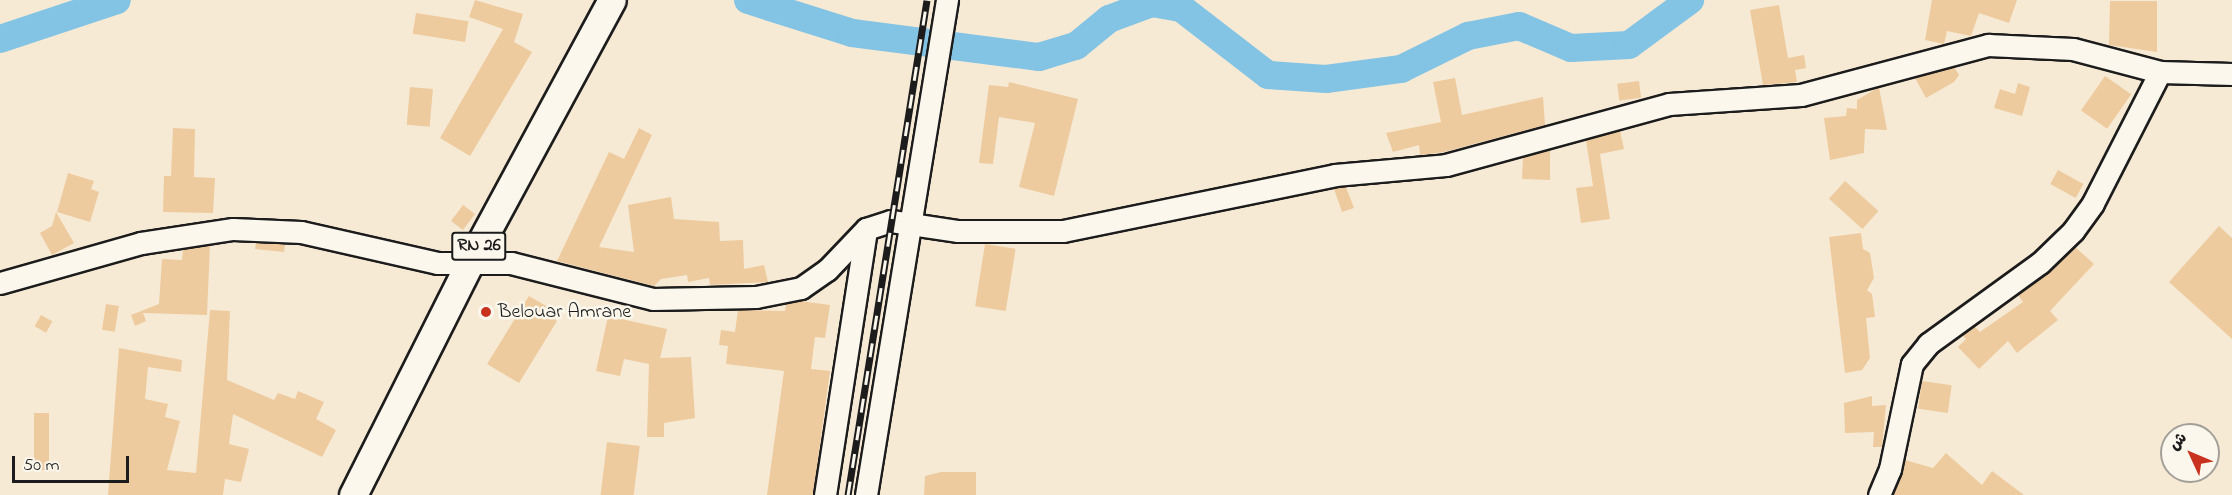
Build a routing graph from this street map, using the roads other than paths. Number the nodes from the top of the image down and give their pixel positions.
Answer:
1 (612, 0) edge
2 (947, 0) edge
3 (2160, 72) junction
4 (2232, 74) edge
5 (910, 224) junction
6 (866, 229) junction
7 (469, 264) junction
8 (0, 283) edge
9 (353, 495) edge
10 (825, 495) edge
11 (866, 495) edge
12 (1879, 495) edge

1 - 7 main road, RN 26
2 - 5 street
3 - 4 street
3 - 5 street
3 - 12 street
5 - 6 street
5 - 11 street
6 - 7 street
6 - 10 street
7 - 8 street
7 - 9 main road, RN 26

